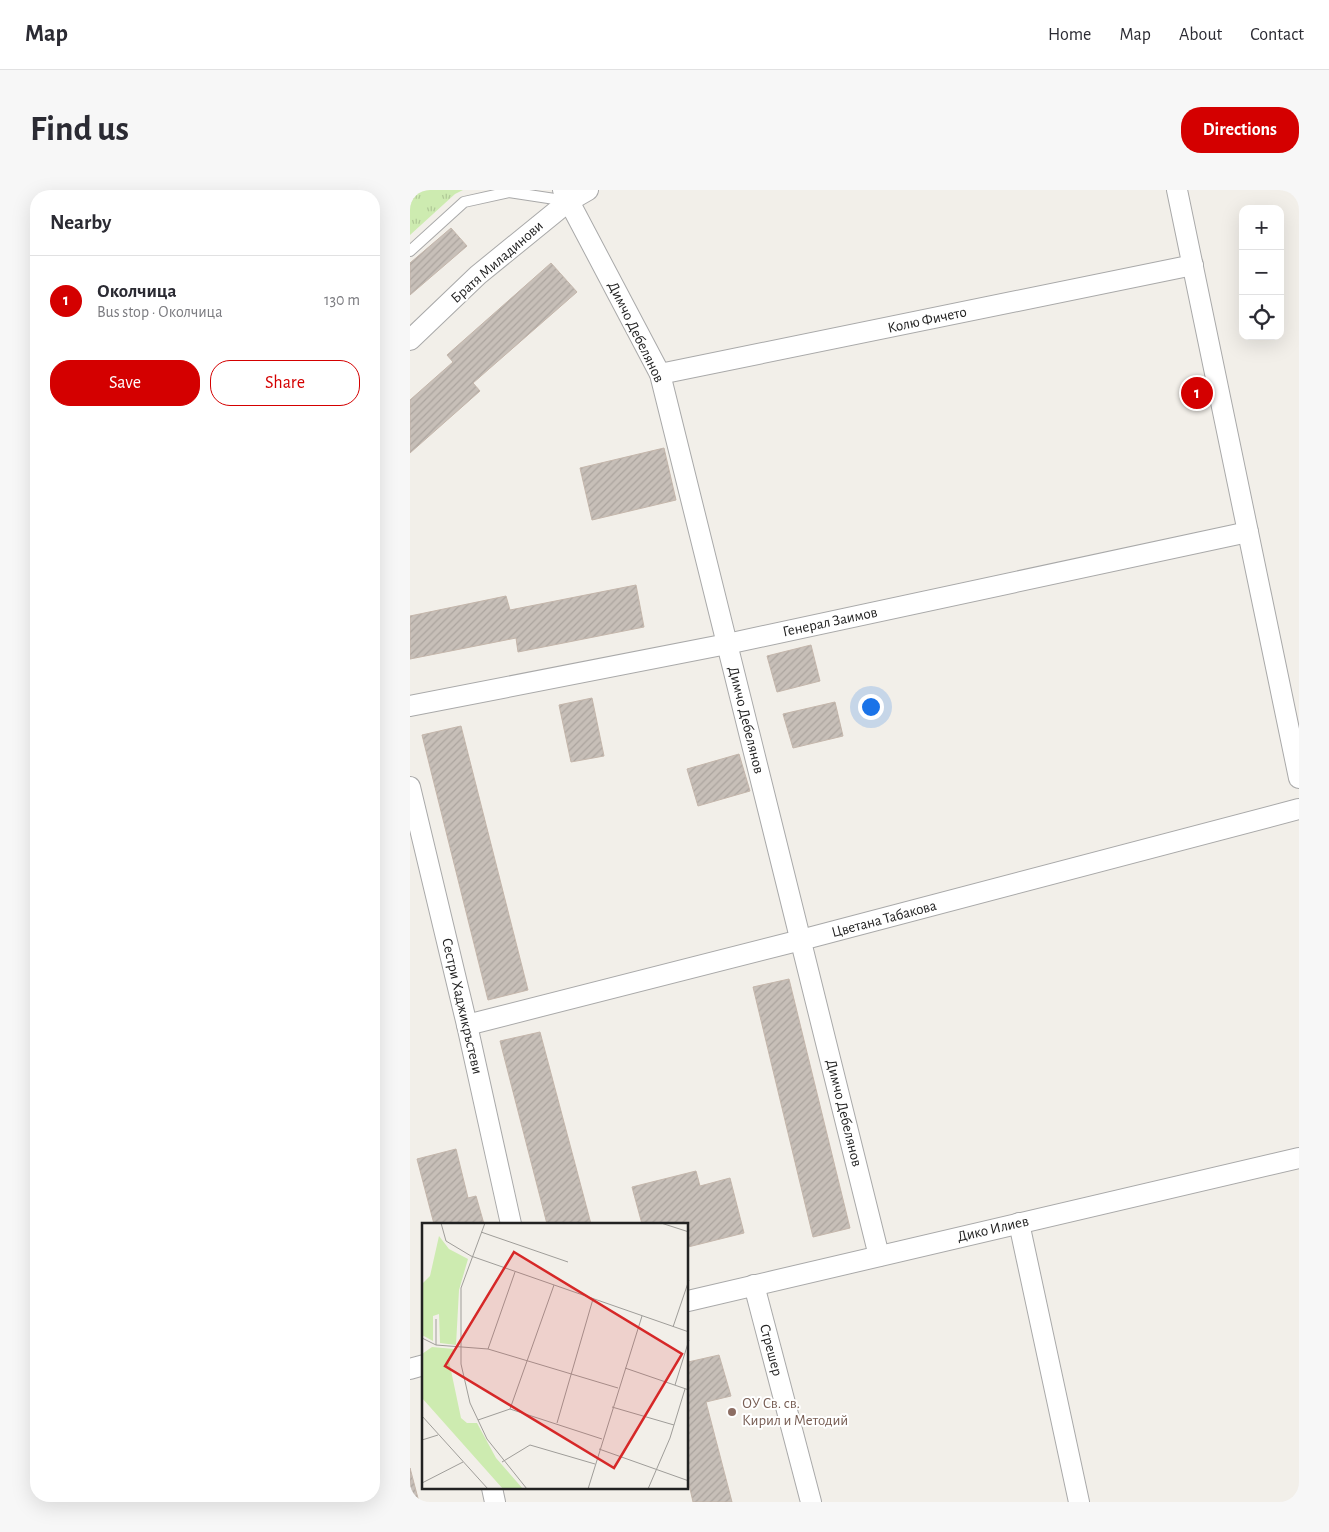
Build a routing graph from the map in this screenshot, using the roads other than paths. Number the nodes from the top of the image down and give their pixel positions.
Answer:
1 (588, 190) edge
2 (1178, 190) edge
3 (566, 195) edge
4 (410, 251) edge
5 (1193, 265) junction
6 (410, 340) edge
7 (660, 374) junction
8 (1248, 532) junction
9 (727, 644) junction
10 (410, 706) edge
11 (1299, 778) edge
12 (410, 787) edge
13 (1299, 809) edge
14 (801, 940) junction
15 (467, 1024) junction
16 (1299, 1158) edge
17 (512, 1223) edge
18 (1020, 1223) junction
19 (879, 1256) junction
20 (754, 1285) junction
21 (689, 1301) edge
22 (811, 1502) edge
23 (1079, 1502) edge

1 - 3 street, Братя Миладинови
2 - 5 street
3 - 4 lane
3 - 6 street, Братя Миладинови
3 - 7 street, Димчо Дебелянов
5 - 7 street, Колю Фичето
5 - 8 street
7 - 9 street, Димчо Дебелянов
8 - 9 street, Генерал Заимов
8 - 11 street
9 - 10 street, Генерал Заимов
9 - 14 street, Димчо Дебелянов
12 - 15 street, Сестри Хаджикръстеви
13 - 14 street, Цветана Табакова
14 - 15 street, Цветана Табакова
14 - 19 street, Димчо Дебелянов
15 - 17 street, Сестри Хаджикръстеви
16 - 18 street, Дико Илиев
18 - 19 street, Дико Илиев
18 - 23 street
19 - 20 street, Дико Илиев
20 - 21 street, Дико Илиев
20 - 22 street, Стрешер

